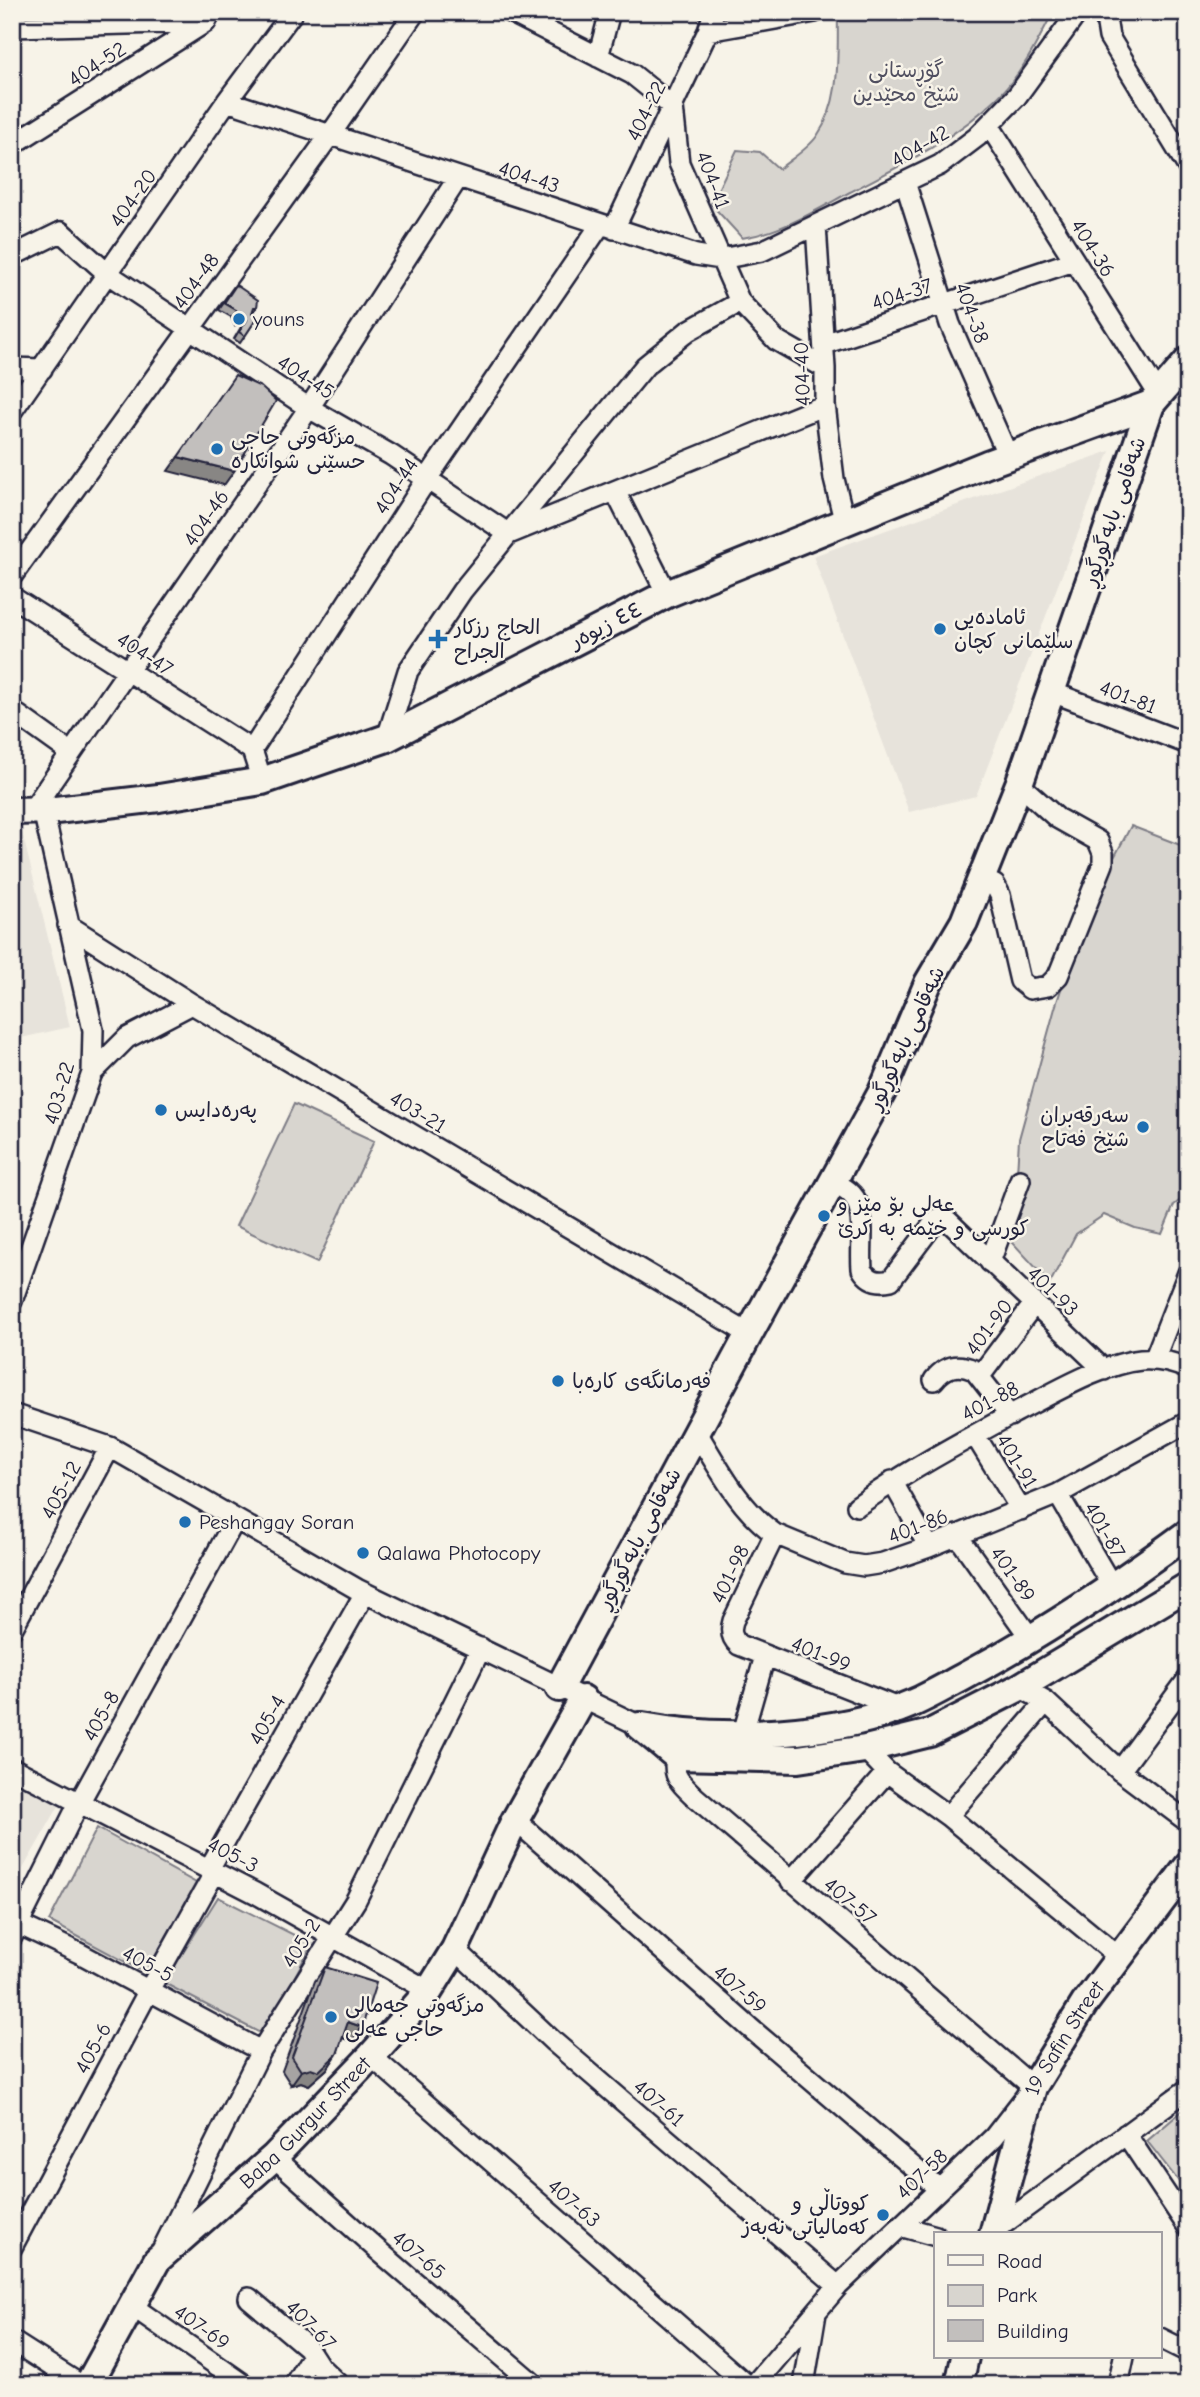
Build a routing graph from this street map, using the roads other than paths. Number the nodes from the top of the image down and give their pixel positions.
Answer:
1 (293, 12) edge
2 (415, 12) edge
3 (510, 12) edge
4 (610, 12) edge
5 (815, 12) edge
6 (1077, 12) edge
7 (1105, 12) edge
8 (208, 17) edge
9 (711, 22) edge
10 (12, 27) edge
11 (598, 57) junction
12 (227, 101) junction
13 (673, 107) junction
14 (989, 125) junction
15 (330, 135) junction
16 (12, 145) edge
17 (1188, 167) edge
18 (458, 178) junction
19 (905, 182) junction
20 (817, 225) junction
21 (607, 226) junction
22 (12, 256) edge
23 (721, 259) junction
24 (1074, 261) junction
25 (108, 274) junction
26 (740, 302) junction
27 (944, 305) junction
28 (190, 328) junction
29 (824, 344) junction
30 (1188, 361) edge
31 (12, 368) edge
32 (825, 368) junction
33 (42, 369) junction
34 (1155, 400) junction
35 (825, 405) junction
36 (309, 408) junction
37 (12, 411) edge
38 (1007, 456) junction
39 (427, 479) junction
40 (615, 491) junction
41 (844, 520) junction
42 (509, 534) junction
43 (12, 576) edge
44 (667, 594) junction
45 (12, 597) edge
46 (128, 670) junction
47 (1052, 692) junction
48 (12, 721) edge
49 (387, 738) junction
50 (1188, 744) edge
51 (252, 750) junction
52 (72, 753) junction
53 (262, 780) junction
54 (1019, 784) junction
55 (29, 810) edge
56 (981, 878) junction
57 (68, 925) junction
58 (191, 1004) junction
59 (92, 1073) junction
60 (1020, 1180) dead end
61 (831, 1183) junction
62 (990, 1262) junction
63 (1188, 1273) edge
64 (12, 1301) edge
65 (1034, 1304) junction
66 (748, 1334) junction
67 (1154, 1360) junction
68 (1188, 1369) edge
69 (1104, 1370) junction
70 (980, 1376) junction
71 (934, 1380) dead end
72 (12, 1414) edge
73 (1010, 1416) junction
74 (1188, 1422) edge
75 (696, 1431) junction
76 (975, 1435) junction
77 (110, 1447) junction
78 (892, 1481) junction
79 (1058, 1494) junction
80 (857, 1506) dead end
81 (1021, 1510) junction
82 (235, 1520) junction
83 (1188, 1533) edge
84 (775, 1534) junction
85 (957, 1535) junction
86 (929, 1547) junction
87 (1188, 1586) edge
88 (1113, 1588) junction
89 (365, 1593) junction
90 (12, 1629) edge
91 (732, 1636) joint
92 (1031, 1639) junction
93 (481, 1648) junction
94 (765, 1656) junction
95 (1188, 1679) edge
96 (1020, 1687) junction
97 (559, 1688) junction
98 (583, 1699) junction
99 (1046, 1702) junction
100 (898, 1708) junction
101 (640, 1726) joint
102 (743, 1733) junction
103 (678, 1744) junction
104 (865, 1749) junction
105 (12, 1768) edge
106 (1120, 1771) junction
107 (887, 1772) junction
108 (79, 1802) junction
109 (948, 1816) junction
110 (515, 1820) junction
111 (1188, 1822) edge
112 (1188, 1866) edge
113 (212, 1870) junction
114 (792, 1881) junction
115 (15, 1927) edge
116 (332, 1936) junction
117 (455, 1949) junction
118 (1119, 1957) junction
119 (149, 1990) junction
120 (429, 1991) junction
121 (261, 2051) junction
122 (371, 2056) junction
123 (1033, 2087) junction
124 (1188, 2089) edge
125 (1126, 2134) junction
126 (274, 2157) junction
127 (939, 2189) junction
128 (900, 2226) junction
129 (1188, 2227) edge
130 (993, 2232) edge
131 (934, 2235) edge
132 (12, 2247) edge
133 (157, 2260) junction
134 (838, 2286) junction
135 (249, 2298) dead end
136 (132, 2306) junction
137 (816, 2312) junction
138 (1162, 2339) edge
139 (12, 2341) edge
140 (1188, 2353) edge
141 (312, 2355) junction
142 (965, 2358) edge
143 (1124, 2358) edge
144 (81, 2385) edge
145 (88, 2385) edge
146 (245, 2385) edge
147 (294, 2385) edge
148 (339, 2385) edge
149 (535, 2385) edge
150 (747, 2385) edge
151 (754, 2385) edge
152 (804, 2385) edge
153 (959, 2385) edge
154 (1118, 2385) edge

1 - 12 street, 404-20
2 - 15 street, 404-48
3 - 11 street
4 - 11 street
5 - 9 street
6 - 14 street, 404-42
7 - 17 street
8 - 10 street
8 - 16 street, 404-52
9 - 13 street, 404-22
11 - 13 street
12 - 15 street, 404-43
12 - 25 street, 404-20
13 - 21 street, 404-22
13 - 23 street, 404-41
14 - 19 street, 404-42
14 - 24 street, 404-36
15 - 18 street, 404-43
15 - 28 street, 404-48
18 - 21 street, 404-43
18 - 36 street, 404-46
19 - 20 street, 404-42
19 - 27 street, 404-38
20 - 23 street, 404-43
20 - 29 street, 404-40
21 - 23 street, 404-43
21 - 39 street, 404-44
22 - 25 street, 404-45
23 - 26 street, 404-41
24 - 27 street, 404-37
24 - 34 street, 404-36
25 - 28 street, 404-45
25 - 33 street, 404-20
26 - 32 street, 404-41
26 - 42 street
27 - 29 street, 404-37
27 - 38 street, 404-38
28 - 36 street, 404-45
28 - 43 street, 404-48
29 - 32 street, 404-40
30 - 34 street, شەقامی بابەگوڕگوڕ
31 - 33 street
32 - 35 street, 404-40
33 - 37 street, 404-20
34 - 38 street, ٤٤ زیوەر
34 - 47 street, شەقامی بابەگوڕگوڕ
35 - 40 street
35 - 41 street, 404-40
36 - 39 street, 404-45
36 - 46 street, 404-46
38 - 41 street, ٤٤ زیوەر
39 - 42 street, 404-45
39 - 51 street, 404-44
40 - 42 street
40 - 44 street
41 - 44 street, ٤٤ زیوەر
42 - 49 street
44 - 49 street, ٤٤ زیوەر
45 - 46 street, 404-47
46 - 51 street, 404-47
46 - 52 street, 404-46
47 - 50 street, 401-81
47 - 54 street, شەقامی بابەگوڕگوڕ
48 - 52 street
49 - 53 street, ٤٤ زیوەر
51 - 53 street
52 - 55 street, 404-46
53 - 55 street, ٤٤ زیوەر
54 - 56 street, شەقامی بابەگوڕگوڕ
54 - 56 street
55 - 57 street, 403-22
56 - 61 street, شەقامی بابەگوڕگوڕ
57 - 58 street, 403-21
57 - 59 street, 403-22
58 - 59 street
58 - 66 street, 403-21
59 - 64 street, 403-22
60 - 62 street
61 - 62 street, 401-93
61 - 66 street, شەقامی بابەگوڕگوڕ
62 - 65 street, 401-93
63 - 67 street
65 - 69 street, 401-93
65 - 70 street, 401-90
66 - 75 street, شەقامی بابەگوڕگوڕ
67 - 68 street
67 - 69 street, 401-88
69 - 73 street, 401-88
70 - 71 street
70 - 73 street
72 - 77 street
73 - 76 street, 401-88
74 - 79 street, 401-86
75 - 84 street, 401-86
75 - 97 street, شەقامی بابەگوڕگوڕ
76 - 78 street, 401-88
76 - 81 street, 401-91
77 - 82 street
77 - 90 street, 405-12
78 - 80 street, 401-88
78 - 86 street
79 - 81 street, 401-86
79 - 88 street, 401-87
81 - 85 street, 401-86
82 - 89 street
82 - 108 street, 405-8
83 - 88 street
84 - 86 street, 401-86
84 - 91 street, 401-98
85 - 86 street, 401-86
85 - 92 street, 401-89
87 - 96 street
88 - 92 street
89 - 93 street
89 - 113 street, 405-4
91 - 94 street, 401-99
92 - 100 street
93 - 97 street
93 - 116 street, 405-2
94 - 100 street, 401-99
94 - 102 street
95 - 106 street
96 - 99 street
96 - 104 street
97 - 98 street
98 - 101 street
98 - 110 street, Baba Gurgur Street
99 - 106 street
99 - 109 street
100 - 102 street
101 - 103 street
102 - 103 street
103 - 104 street
103 - 114 street, 407-57
104 - 107 street
105 - 108 street, 405-3
106 - 111 street
107 - 109 street
107 - 114 street
108 - 113 street, 405-3
108 - 115 street, 405-8
109 - 118 street
110 - 117 street, Baba Gurgur Street
110 - 127 street, 407-59
112 - 118 street, 19 Safin Street
113 - 116 street, 405-3
113 - 119 street, 405-6
114 - 123 street, 407-57
115 - 119 street, 405-5
116 - 120 street, 405-3
116 - 121 street, 405-2
117 - 120 street, Baba Gurgur Street
117 - 134 street, 407-61
118 - 123 street, 19 Safin Street
119 - 121 street, 405-5
119 - 132 street, 405-6
120 - 122 street, Baba Gurgur Street
121 - 133 street, 405-2
122 - 126 street, Baba Gurgur Street
122 - 150 street, 407-63
123 - 127 street, 407-58
123 - 130 street, 19 Safin Street
124 - 125 street
125 - 129 street
125 - 130 street
126 - 133 street, Baba Gurgur Street
126 - 149 street, 407-65
127 - 128 street, 407-58
128 - 131 street
128 - 134 street, 407-58
133 - 136 street, Baba Gurgur Street
134 - 137 street, 407-58
135 - 141 street, 407-67
136 - 145 street, Baba Gurgur Street
136 - 146 street, 407-69
137 - 151 street, 407-58
137 - 152 street
138 - 140 street
139 - 144 street
141 - 147 street
141 - 148 street, 407-67
142 - 153 street
143 - 154 street

